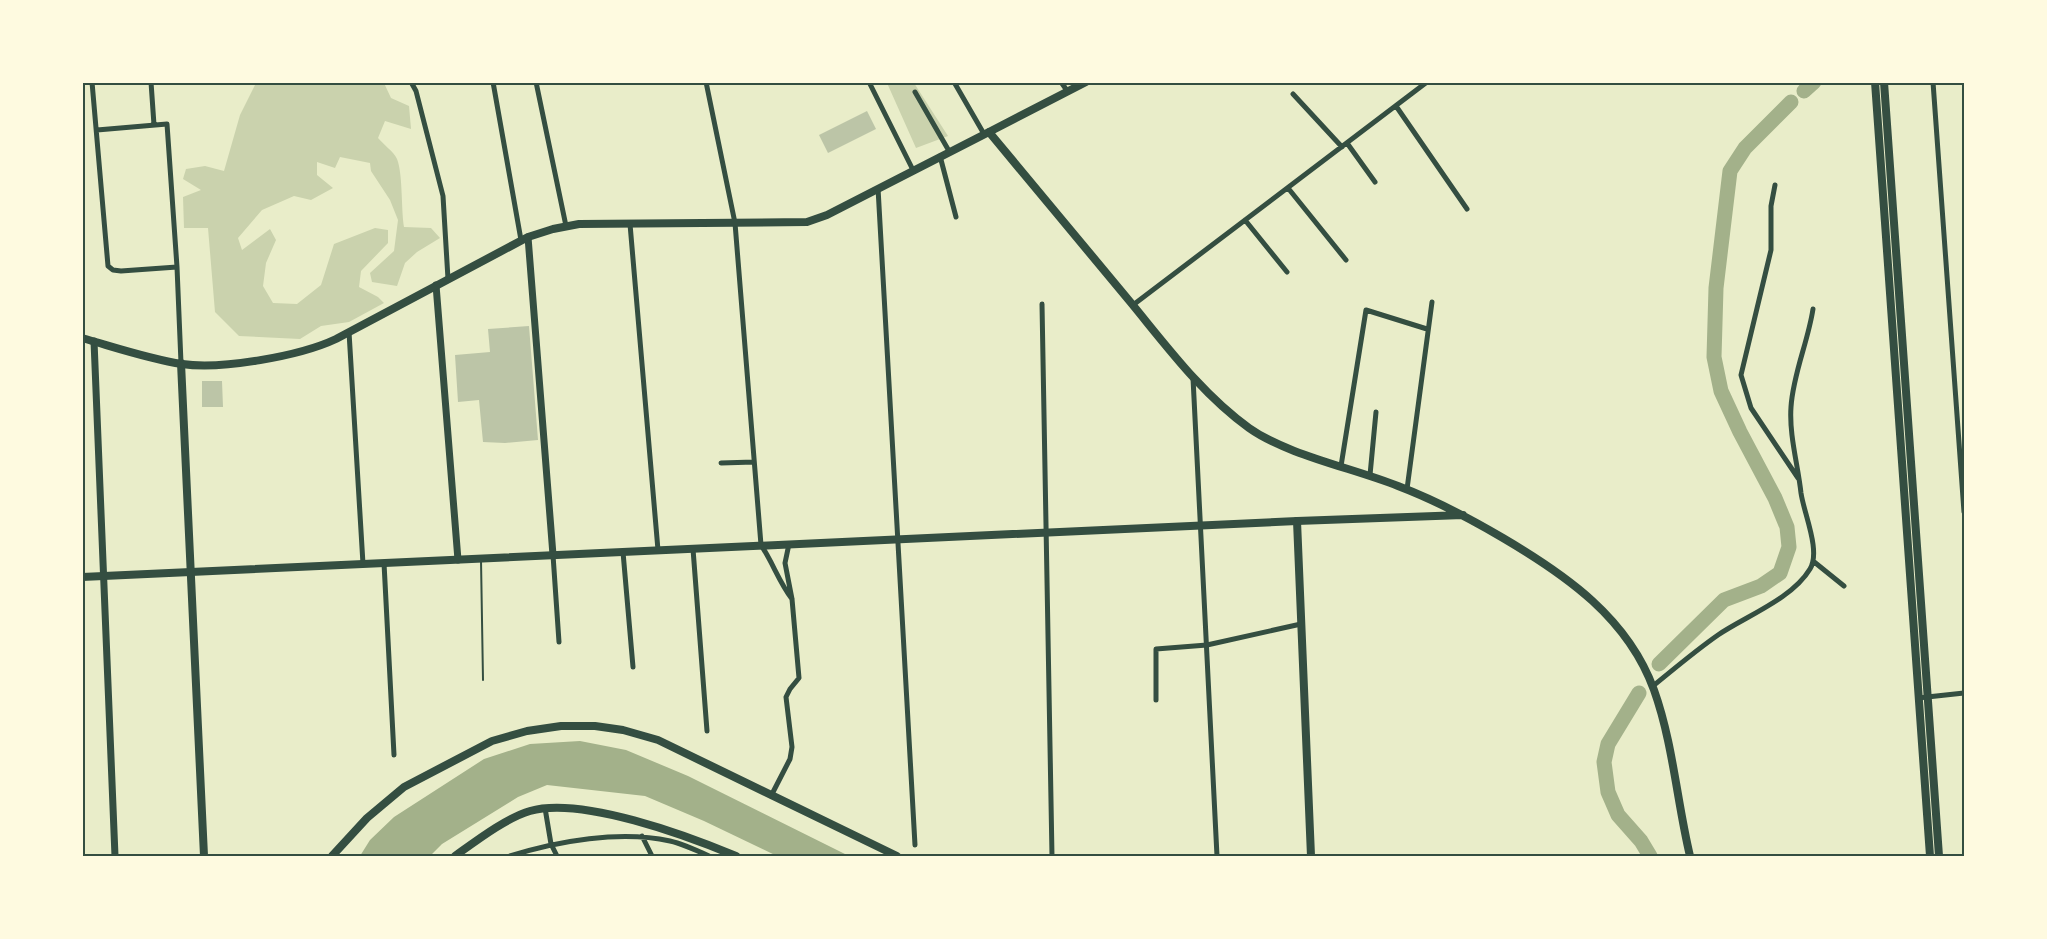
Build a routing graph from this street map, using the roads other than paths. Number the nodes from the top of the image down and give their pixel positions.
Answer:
1 (92, 82) edge
2 (151, 82) edge
3 (411, 82) edge
4 (493, 82) edge
5 (536, 82) edge
6 (706, 82) edge
7 (869, 82) edge
8 (954, 82) edge
9 (1061, 82) edge
10 (1086, 82) edge
11 (1427, 82) edge
12 (1875, 82) edge
13 (1884, 82) edge
14 (1933, 82) edge
15 (915, 92) dead end
16 (1068, 92) junction
17 (1293, 94) dead end
18 (1396, 106) junction
19 (154, 125) junction
20 (97, 130) junction
21 (987, 133) junction
22 (1344, 145) junction
23 (950, 151) junction
24 (940, 156) junction
25 (1890, 168) junction
26 (1881, 169) junction
27 (913, 170) junction
28 (1375, 182) dead end
29 (1775, 185) dead end
30 (878, 188) junction
31 (1288, 188) junction
32 (1467, 209) dead end
33 (956, 218) dead end
34 (1245, 220) junction
35 (630, 224) junction
36 (735, 224) junction
37 (566, 226) junction
38 (525, 239) junction
39 (1896, 247) junction
40 (1887, 248) junction
41 (1346, 260) dead end
42 (177, 267) junction
43 (1287, 273) dead end
44 (448, 279) junction
45 (436, 285) junction
46 (1432, 302) dead end
47 (1042, 304) dead end
48 (1132, 305) junction
49 (1813, 309) dead end
50 (1427, 328) junction
51 (349, 332) junction
52 (82, 338) edge
53 (94, 341) junction
54 (181, 363) junction
55 (1193, 377) junction
56 (1907, 401) junction
57 (1897, 402) junction
58 (1376, 412) dead end
59 (754, 462) junction
60 (721, 463) dead end
61 (1341, 466) junction
62 (1370, 475) junction
63 (1800, 480) junction
64 (1903, 485) junction
65 (1912, 485) junction
66 (1407, 489) junction
67 (1425, 497) junction
68 (1965, 512) edge
69 (1463, 515) junction
70 (1426, 517) junction
71 (1297, 521) junction
72 (1200, 525) junction
73 (1046, 532) junction
74 (898, 539) junction
75 (789, 544) junction
76 (761, 545) junction
77 (693, 549) junction
78 (658, 550) junction
79 (623, 552) junction
80 (553, 555) junction
81 (481, 558) junction
82 (458, 560) junction
83 (1813, 561) junction
84 (384, 563) junction
85 (363, 564) junction
86 (190, 572) junction
87 (104, 576) junction
88 (82, 577) edge
89 (1844, 586) dead end
90 (792, 599) junction
91 (1301, 624) junction
92 (559, 642) dead end
93 (1206, 645) junction
94 (633, 667) dead end
95 (483, 680) dead end
96 (1653, 686) junction
97 (1965, 693) edge
98 (1928, 697) junction
99 (1918, 698) junction
100 (1156, 700) dead end
101 (707, 731) dead end
102 (394, 755) dead end
103 (771, 796) junction
104 (545, 808) junction
105 (642, 836) junction
106 (551, 844) junction
107 (915, 845) dead end
108 (115, 856) edge
109 (204, 856) edge
110 (332, 856) edge
111 (455, 856) edge
112 (510, 856) edge
113 (557, 856) edge
114 (652, 856) edge
115 (708, 856) edge
116 (736, 856) edge
117 (897, 856) edge
118 (1052, 856) edge
119 (1217, 856) edge
120 (1311, 856) edge
121 (1690, 856) edge
122 (1930, 856) edge
123 (1939, 856) edge

1 - 20 street
2 - 19 street
3 - 44 street
4 - 38 street
5 - 37 street
6 - 36 street
7 - 27 street
8 - 21 street
9 - 16 street
10 - 16 main road
11 - 18 street
12 - 26 main road
13 - 25 main road
14 - 68 street
15 - 23 street
16 - 21 main road
17 - 22 street
18 - 22 street
18 - 32 street
19 - 20 street
19 - 42 street
20 - 42 street
21 - 23 main road
21 - 48 main road
22 - 28 street
22 - 31 street
23 - 24 main road
24 - 27 main road
24 - 33 street
25 - 26 main road
25 - 39 main road
26 - 40 main road
27 - 30 main road
29 - 63 street
30 - 36 main road
30 - 74 street
31 - 34 street
31 - 41 street
34 - 43 street
34 - 48 street
35 - 36 main road
35 - 37 main road
35 - 78 street
36 - 59 street
37 - 38 main road
38 - 44 main road
38 - 80 street
39 - 40 main road
39 - 56 main road
40 - 57 main road
42 - 54 street
44 - 45 main road
45 - 51 main road
45 - 82 street
46 - 50 street
47 - 73 street
48 - 55 main road
49 - 63 street
50 - 61 street
50 - 66 street
51 - 54 main road
51 - 85 street
52 - 53 main road
53 - 54 main road
53 - 87 street
54 - 86 main road
55 - 61 main road
55 - 72 street
56 - 57 main road
56 - 65 main road
57 - 64 main road
58 - 62 street
59 - 60 street
59 - 76 street
61 - 62 main road
62 - 66 main road
63 - 83 street
64 - 65 main road
64 - 99 main road
65 - 98 main road
66 - 67 main road
67 - 69 main road
67 - 70 main road
69 - 70 main road
69 - 96 main road
70 - 71 main road
71 - 72 main road
71 - 91 main road
72 - 73 main road
72 - 93 street
73 - 74 main road
73 - 118 street
74 - 75 main road
74 - 107 street
75 - 76 main road
75 - 90 street
76 - 77 main road
76 - 90 street
77 - 78 main road
77 - 101 street
78 - 79 main road
79 - 80 main road
79 - 94 street
80 - 81 main road
80 - 92 street
81 - 82 main road
81 - 95 lane
82 - 84 main road
83 - 89 street
83 - 96 street
84 - 85 main road
84 - 102 street
85 - 86 main road
86 - 87 main road
86 - 109 main road
87 - 88 main road
87 - 108 street
90 - 103 street
91 - 93 street
91 - 120 main road
93 - 100 street
93 - 119 street
96 - 121 main road
97 - 98 street
98 - 99 street
98 - 123 main road
99 - 122 main road
103 - 110 main road
103 - 117 main road
104 - 106 street
104 - 111 main road
104 - 116 main road
105 - 106 street
105 - 114 street
105 - 115 street
106 - 112 street
106 - 113 street

